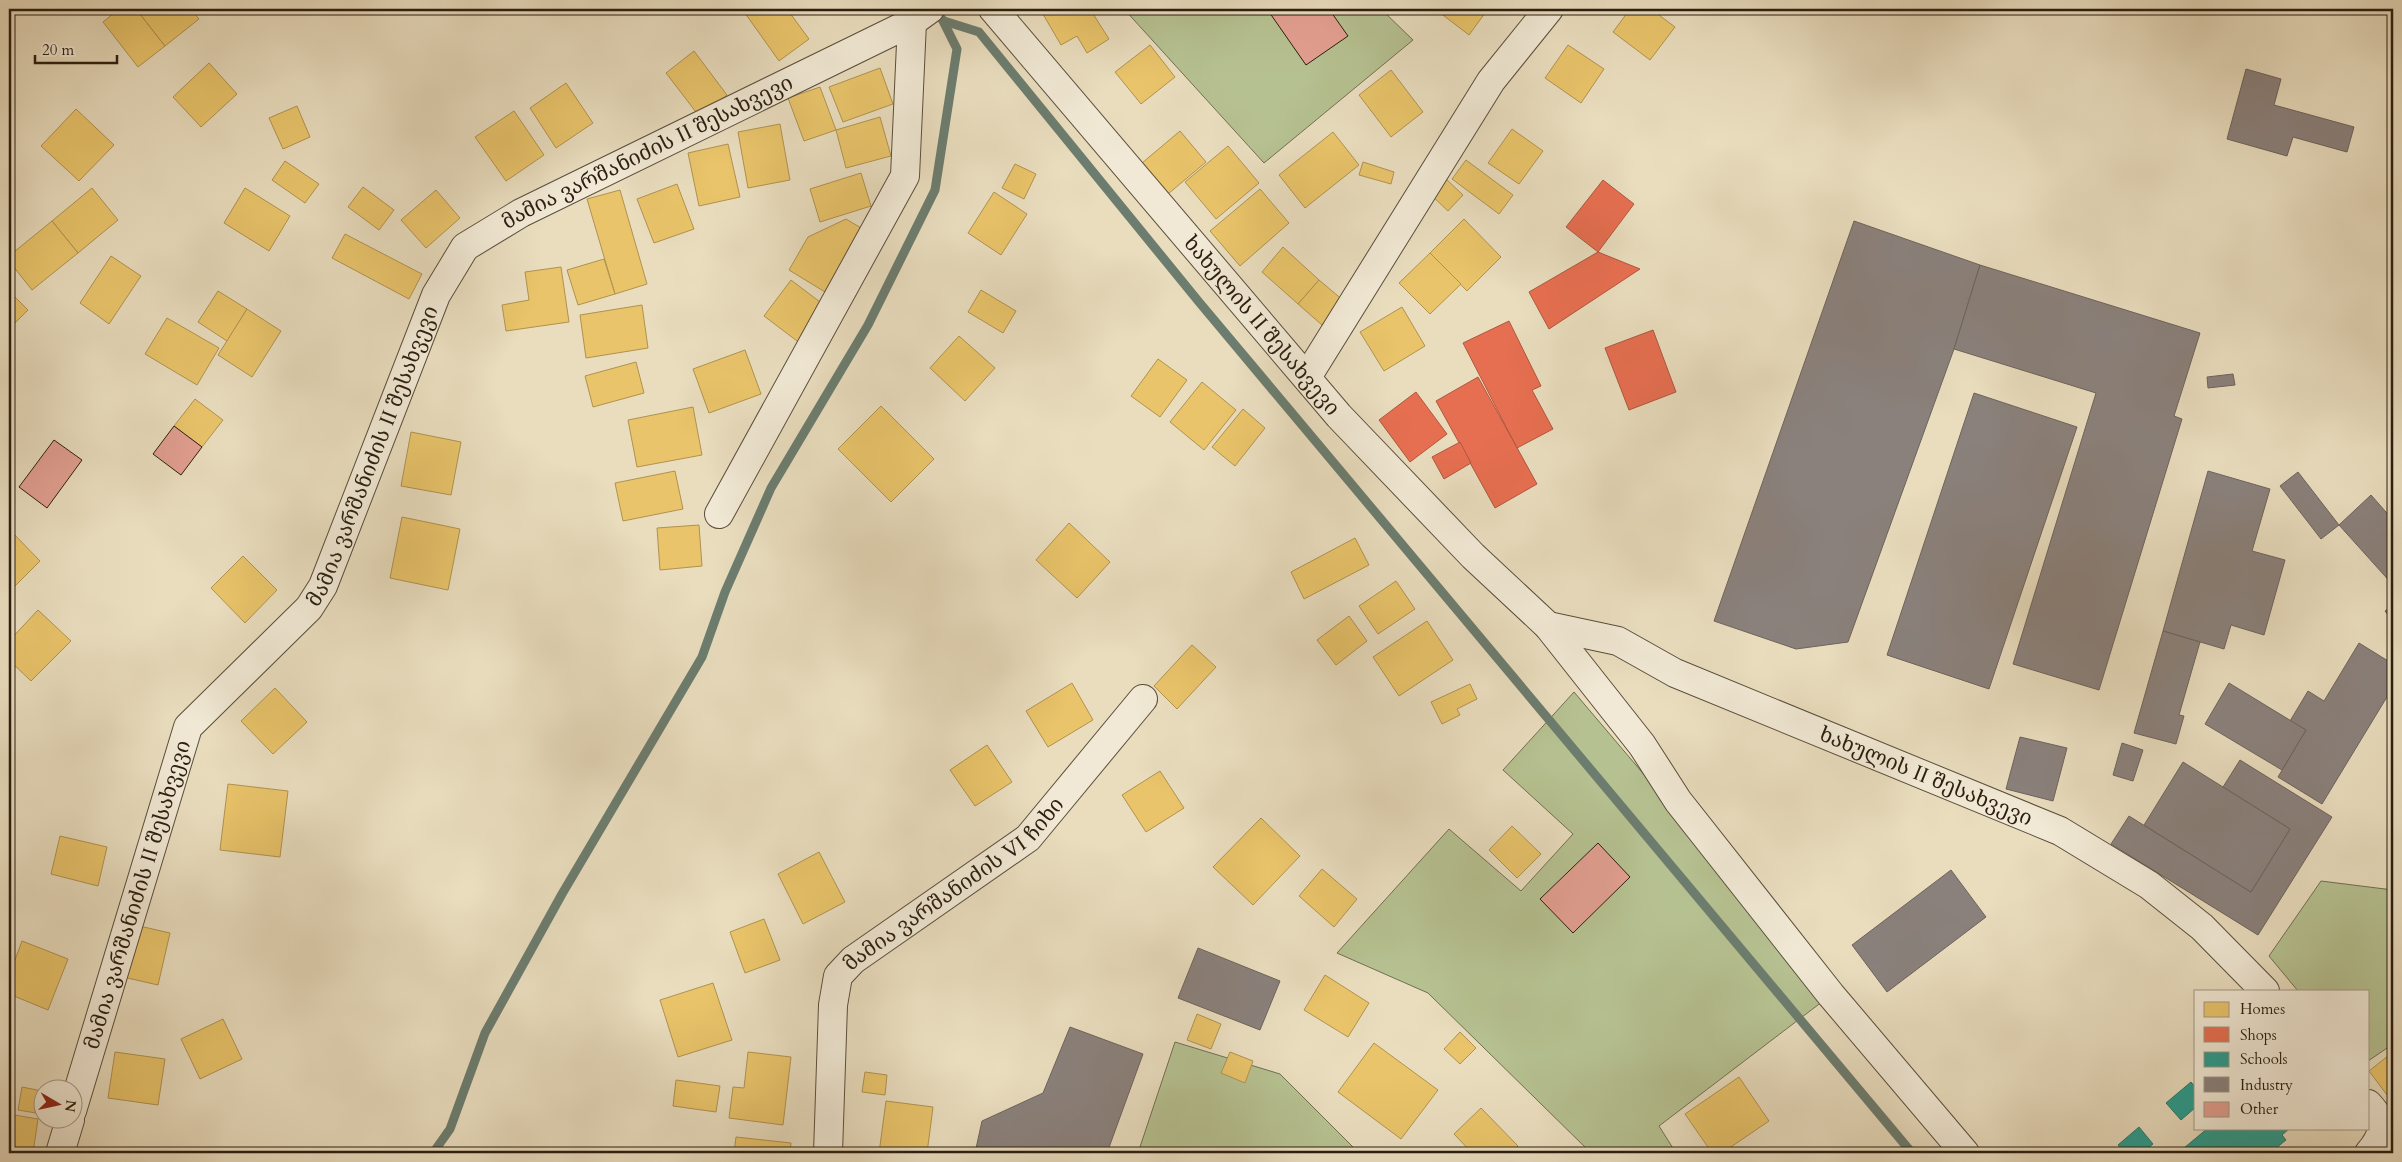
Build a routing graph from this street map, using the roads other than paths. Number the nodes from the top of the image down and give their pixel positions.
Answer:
1 (993, 9) edge
2 (1549, 9) edge
3 (919, 16) edge
4 (1307, 377) junction
5 (719, 514) dead end
6 (1548, 626) junction
7 (1143, 699) dead end
8 (2264, 990) edge
9 (81, 1080) edge
10 (2370, 1106) edge
11 (67, 1130) edge
12 (60, 1153) edge
13 (828, 1153) edge
14 (1965, 1153) edge
15 (2369, 1153) edge

1 - 4 street, ხახულის II შესახვევი
2 - 4 street
3 - 5 street
3 - 9 street, მამია ვარშანიძის II შესახვევი
4 - 6 street, ხახულის II შესახვევი
6 - 8 street, ხახულის II შესახვევი
6 - 14 street, ხახულის II შესახვევი
7 - 13 street, მამია ვარშანიძის VI ჩიხი
10 - 15 street
11 - 12 street

